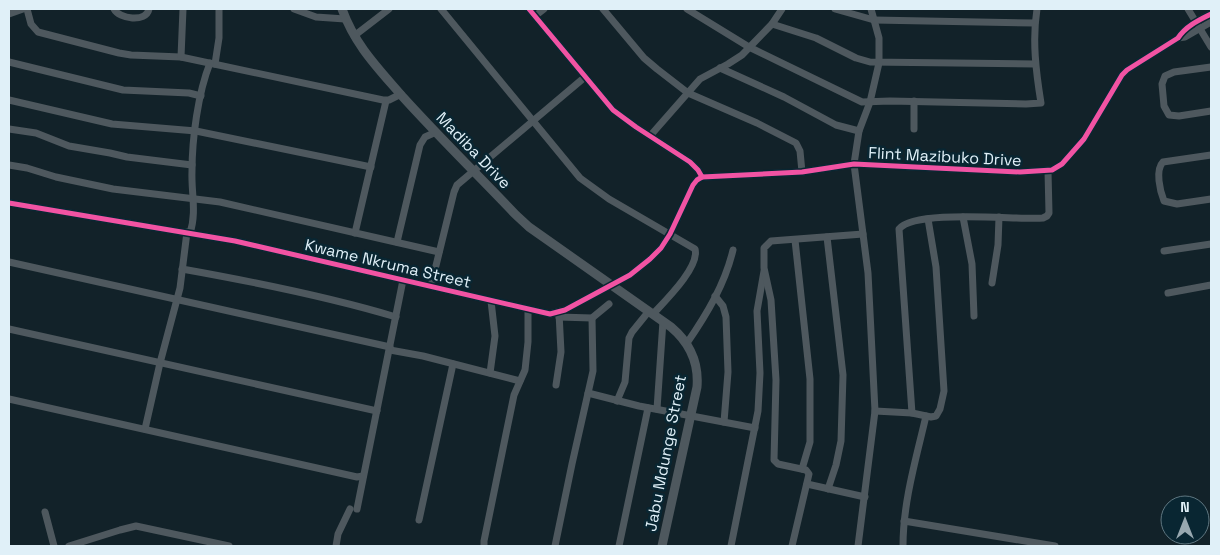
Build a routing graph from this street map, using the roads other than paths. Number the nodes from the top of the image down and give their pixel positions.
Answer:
1 (23, 9) edge
2 (27, 9) edge
3 (114, 9) edge
4 (148, 9) edge
5 (183, 9) edge
6 (219, 9) edge
7 (294, 9) edge
8 (342, 9) edge
9 (389, 9) edge
10 (441, 9) edge
11 (529, 9) edge
12 (544, 9) edge
13 (603, 9) edge
14 (686, 9) edge
15 (782, 9) edge
16 (835, 9) edge
17 (871, 9) edge
18 (1037, 9) edge
19 (1188, 9) edge
20 (9, 14) edge
21 (1211, 14) edge
22 (535, 16) junction
23 (345, 19) junction
24 (874, 20) junction
25 (1211, 22) edge
26 (1035, 23) junction
27 (772, 24) junction
28 (1198, 26) junction
29 (354, 36) junction
30 (749, 47) junction
31 (1211, 48) edge
32 (181, 57) junction
33 (9, 62) edge
34 (879, 63) junction
35 (212, 64) junction
36 (1035, 64) junction
37 (1211, 67) edge
38 (720, 68) junction
39 (584, 77) junction
40 (688, 93) junction
41 (401, 94) junction
42 (201, 96) junction
43 (9, 100) edge
44 (386, 101) junction
45 (914, 101) junction
46 (870, 102) junction
47 (1211, 111) edge
48 (533, 121) junction
49 (914, 128) dead end
50 (9, 129) edge
51 (196, 131) junction
52 (859, 131) junction
53 (436, 132) junction
54 (650, 136) junction
55 (1211, 155) edge
56 (854, 164) junction
57 (9, 165) edge
58 (192, 165) junction
59 (371, 167) junction
60 (473, 171) junction
61 (1048, 171) junction
62 (802, 172) junction
63 (702, 177) junction
64 (194, 199) junction
65 (1211, 199) edge
66 (9, 202) edge
67 (963, 217) junction
68 (999, 217) junction
69 (928, 219) junction
70 (188, 232) junction
71 (356, 233) junction
72 (670, 234) junction
73 (863, 234) junction
74 (827, 237) junction
75 (795, 240) junction
76 (397, 242) junction
77 (1211, 244) edge
78 (732, 250) dead end
79 (1164, 251) dead end
80 (439, 252) junction
81 (9, 262) edge
82 (764, 268) junction
83 (182, 269) junction
84 (403, 280) junction
85 (992, 282) dead end
86 (612, 285) junction
87 (1211, 285) edge
88 (431, 286) junction
89 (1168, 293) dead end
90 (715, 296) junction
91 (177, 300) junction
92 (491, 300) junction
93 (609, 304) dead end
94 (528, 310) junction
95 (651, 313) junction
96 (559, 315) junction
97 (974, 316) dead end
98 (396, 317) junction
99 (592, 318) junction
100 (663, 321) junction
101 (9, 329) edge
102 (687, 343) junction
103 (390, 349) junction
104 (160, 363) junction
105 (453, 364) junction
106 (490, 373) junction
107 (520, 381) junction
108 (556, 385) dead end
109 (588, 393) junction
110 (9, 399) edge
111 (617, 401) junction
112 (648, 408) junction
113 (658, 409) junction
114 (377, 412) junction
115 (875, 412) junction
116 (912, 413) junction
117 (691, 415) junction
118 (926, 416) junction
119 (724, 422) junction
120 (755, 428) junction
121 (145, 429) junction
122 (802, 469) junction
123 (362, 476) junction
124 (807, 484) junction
125 (828, 489) junction
126 (865, 497) junction
127 (45, 512) dead end
128 (420, 520) dead end
129 (904, 521) junction
130 (79, 545) edge
131 (54, 546) edge
132 (69, 546) edge
133 (229, 546) edge
134 (336, 546) edge
135 (484, 546) edge
136 (555, 546) edge
137 (620, 546) edge
138 (662, 546) edge
139 (730, 546) edge
140 (792, 546) edge
141 (858, 546) edge
142 (903, 546) edge
143 (1054, 546) edge

1 - 20 street
2 - 32 street
3 - 4 street
5 - 32 street
6 - 35 street
7 - 23 street
8 - 23 street, Madiba Drive
9 - 29 street
10 - 48 street
11 - 22 street
12 - 22 street
13 - 40 street
14 - 30 street
15 - 27 street
16 - 24 street
17 - 24 street
18 - 26 street
19 - 28 street
21 - 28 street
22 - 39 street
23 - 29 street, Madiba Drive
24 - 26 street
24 - 34 street
25 - 28 street
26 - 36 street
27 - 30 street
27 - 34 street
28 - 31 street
28 - 61 street
29 - 41 street, Madiba Drive
30 - 38 street
30 - 46 street
32 - 35 street
33 - 42 street
34 - 36 street
34 - 46 street
35 - 42 street
35 - 44 street
36 - 45 street
37 - 47 street
38 - 40 street
38 - 52 street
39 - 48 street
39 - 54 street
40 - 54 street
40 - 62 street
41 - 44 street
41 - 53 street, Madiba Drive
42 - 51 street
43 - 51 street
44 - 59 street
45 - 46 street
45 - 49 street
46 - 52 street
48 - 60 street
48 - 72 street
50 - 58 street
51 - 58 street
51 - 59 street
52 - 56 street
53 - 60 street, Madiba Drive
53 - 76 street
54 - 63 street
55 - 65 street
56 - 61 street, Flint Mazibuko Drive
56 - 62 street, Flint Mazibuko Drive
56 - 73 street
57 - 64 street
58 - 64 street
59 - 71 street
60 - 80 street
60 - 86 street, Madiba Drive
61 - 68 street
62 - 63 street, Flint Mazibuko Drive
63 - 72 street
64 - 70 street
64 - 71 street
66 - 70 street, Kwame Nkruma Street
67 - 68 street
67 - 69 street
67 - 97 street
68 - 85 street
69 - 116 street
69 - 118 street
70 - 83 street
70 - 84 street, Kwame Nkruma Street
71 - 76 street
72 - 86 street
72 - 95 street
73 - 74 street
73 - 115 street
74 - 75 street
74 - 125 street
75 - 82 street
75 - 122 street
76 - 80 street
77 - 79 street
78 - 90 street
80 - 88 street
81 - 91 street
82 - 120 street
82 - 122 street
83 - 91 street
83 - 98 street
84 - 88 street, Kwame Nkruma Street
84 - 98 street
86 - 95 street, Jabu Mdunge Street
86 - 96 street
87 - 89 street
88 - 92 street, Kwame Nkruma Street
90 - 102 street
90 - 119 street
91 - 103 street
91 - 104 street
92 - 94 street, Kwame Nkruma Street
92 - 106 street
93 - 99 street
94 - 96 street, Kwame Nkruma Street
94 - 107 street
95 - 100 street, Jabu Mdunge Street
95 - 111 street
96 - 99 street, Kwame Nkruma Street
96 - 108 street
98 - 103 street
99 - 109 street
100 - 102 street, Jabu Mdunge Street
100 - 113 street
101 - 104 street
102 - 117 street, Jabu Mdunge Street
103 - 105 street
103 - 114 street
104 - 114 street
104 - 121 street
105 - 106 street
105 - 128 street
106 - 107 street
107 - 135 street
109 - 111 street
109 - 136 street
110 - 121 street
111 - 112 street
112 - 113 street
112 - 137 street
113 - 117 street
114 - 123 street
115 - 116 street
115 - 126 street
116 - 118 street
117 - 119 street
117 - 138 street, Jabu Mdunge Street
118 - 129 street
119 - 120 street
120 - 139 street
121 - 123 street
122 - 124 street
123 - 134 street
124 - 125 street
124 - 140 street
125 - 126 street
126 - 141 street
127 - 131 street
129 - 142 street
129 - 143 street
130 - 132 street
130 - 133 street

